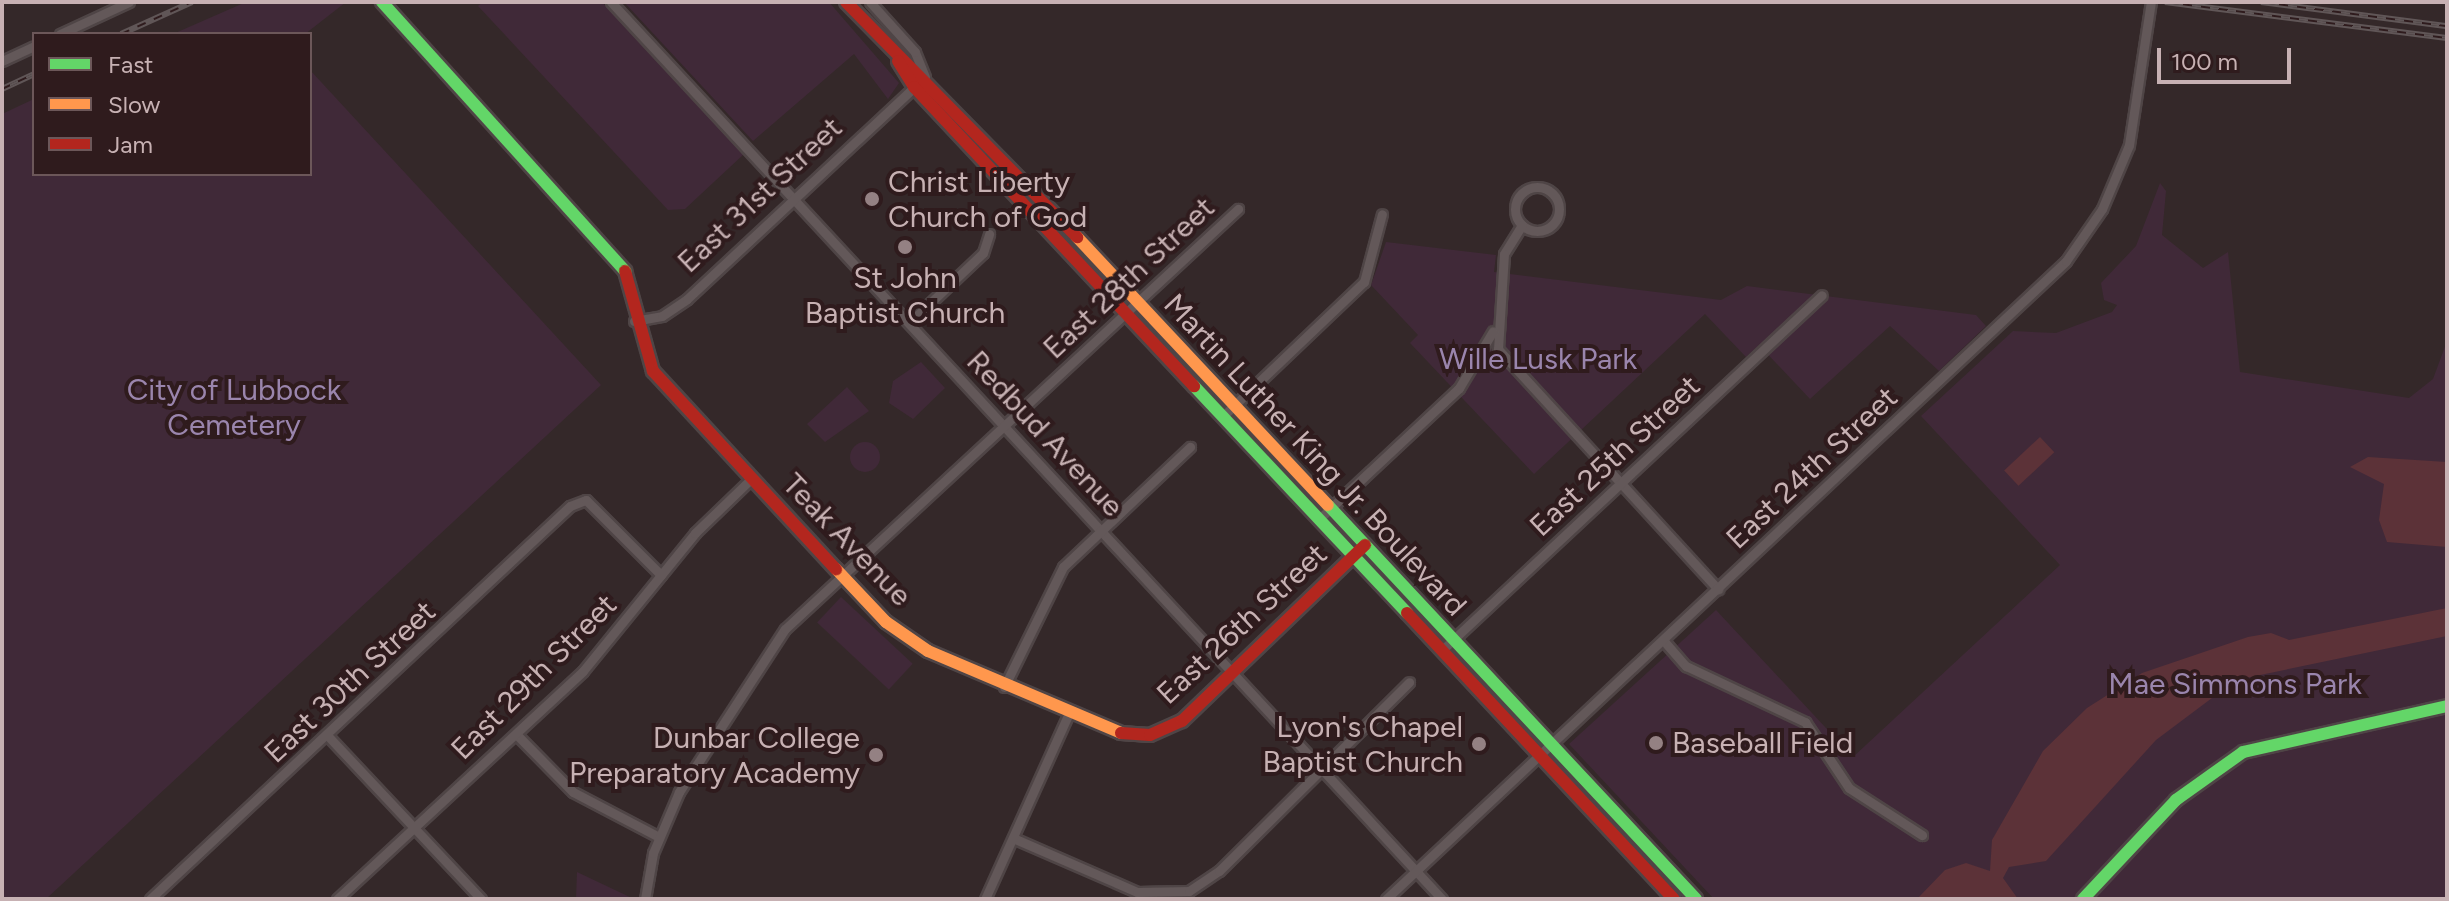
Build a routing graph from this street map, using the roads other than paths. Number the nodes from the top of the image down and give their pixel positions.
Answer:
1 (129, 2) edge
2 (382, 2) edge
3 (611, 2) edge
4 (846, 2) edge
5 (870, 2) edge
6 (2151, 2) edge
7 (115, 5) edge
8 (64, 32) edge
9 (32, 47) edge
10 (892, 51) junction
11 (2, 61) edge
12 (925, 77) junction
13 (914, 87) junction
14 (794, 197) junction
15 (1238, 209) dead end
16 (1382, 214) dead end
17 (1522, 225) junction
18 (989, 234) dead end
19 (1822, 295) dead end
20 (1138, 303) junction
21 (1126, 315) junction
22 (634, 321) junction
23 (910, 322) junction
24 (1493, 331) junction
25 (1234, 405) junction
26 (1222, 417) junction
27 (1006, 426) junction
28 (1190, 447) dead end
29 (752, 478) junction
30 (1621, 483) junction
31 (1330, 508) junction
32 (1318, 520) junction
33 (1101, 530) junction
34 (1365, 545) junction
35 (1352, 558) junction
36 (661, 575) junction
37 (843, 575) junction
38 (1718, 589) junction
39 (1453, 640) junction
40 (1663, 640) junction
41 (1441, 651) junction
42 (1233, 672) junction
43 (1409, 682) dead end
44 (1004, 687) junction
45 (2447, 706) edge
46 (1068, 715) junction
47 (516, 734) junction
48 (327, 735) junction
49 (1550, 745) junction
50 (1537, 756) junction
51 (1323, 766) junction
52 (414, 828) junction
53 (1922, 835) dead end
54 (659, 837) junction
55 (1013, 838) junction
56 (1417, 868) junction
57 (150, 899) edge
58 (337, 899) edge
59 (481, 899) edge
60 (645, 899) edge
61 (985, 899) edge
62 (1386, 899) edge
63 (1442, 899) edge
64 (1674, 899) edge
65 (1696, 899) edge
66 (2083, 899) edge

1 - 7 street
2 - 22 main road
3 - 14 street, Redbud Avenue
4 - 10 main road, Martin Luther King Jr. Boulevard
5 - 12 street
6 - 38 street, East 24th Street
7 - 8 street
9 - 11 street
10 - 12 main road, Martin Luther King Jr. Boulevard
10 - 13 main road, Martin Luther King Jr. Boulevard
12 - 13 street, East 31st Street
12 - 20 main road, Martin Luther King Jr. Boulevard
13 - 14 street, East 31st Street
13 - 21 main road, Martin Luther King Jr. Boulevard
14 - 22 street, East 31st Street
14 - 23 street, Redbud Avenue
15 - 20 street, East 28th Street
16 - 25 street
17 - 17 street
17 - 24 street
18 - 23 street
19 - 30 street, East 25th Street
20 - 21 street, East 28th Street
20 - 25 main road, Martin Luther King Jr. Boulevard
21 - 26 main road, Martin Luther King Jr. Boulevard
21 - 27 street, East 28th Street
22 - 29 main road, Teak Avenue
23 - 27 street, Redbud Avenue
24 - 30 street
24 - 31 street, East 26th Street
25 - 26 street
25 - 31 main road, Martin Luther King Jr. Boulevard
26 - 32 main road, Martin Luther King Jr. Boulevard
27 - 33 street, Redbud Avenue
27 - 37 street, East 28th Street
28 - 33 street
29 - 36 street, East 29th Street
29 - 37 main road, Teak Avenue
30 - 38 street
30 - 39 street, East 25th Street
31 - 32 street, East 26th Street
31 - 34 main road, Martin Luther King Jr. Boulevard
32 - 35 main road, Martin Luther King Jr. Boulevard
33 - 42 street, Redbud Avenue
33 - 44 street
34 - 35 main road, East 26th Street
34 - 39 main road, Martin Luther King Jr. Boulevard
35 - 41 main road, Martin Luther King Jr. Boulevard
35 - 42 main road, East 26th Street
36 - 47 street, East 29th Street
36 - 48 street, East 30th Street
37 - 44 main road, Teak Avenue
37 - 54 street, East 28th Street
38 - 40 street, East 24th Street
39 - 41 street, East 25th Street
39 - 49 main road, Martin Luther King Jr. Boulevard
40 - 49 street, East 24th Street
40 - 53 street
41 - 50 main road, Martin Luther King Jr. Boulevard
42 - 46 main road, East 26th Street
42 - 51 street, Redbud Avenue
43 - 51 street
44 - 46 main road, Teak Avenue
45 - 66 main road
46 - 55 street
47 - 52 street, East 29th Street
47 - 54 street
48 - 52 street
48 - 57 street, East 30th Street
49 - 50 street, East 24th Street
49 - 65 main road, Martin Luther King Jr. Boulevard
50 - 56 street, East 24th Street
50 - 64 main road, Martin Luther King Jr. Boulevard
51 - 55 street
51 - 56 street, Redbud Avenue
52 - 58 street, East 29th Street
52 - 59 street
54 - 60 street, East 28th Street
55 - 61 street
56 - 62 street, East 24th Street
56 - 63 street, Redbud Avenue

